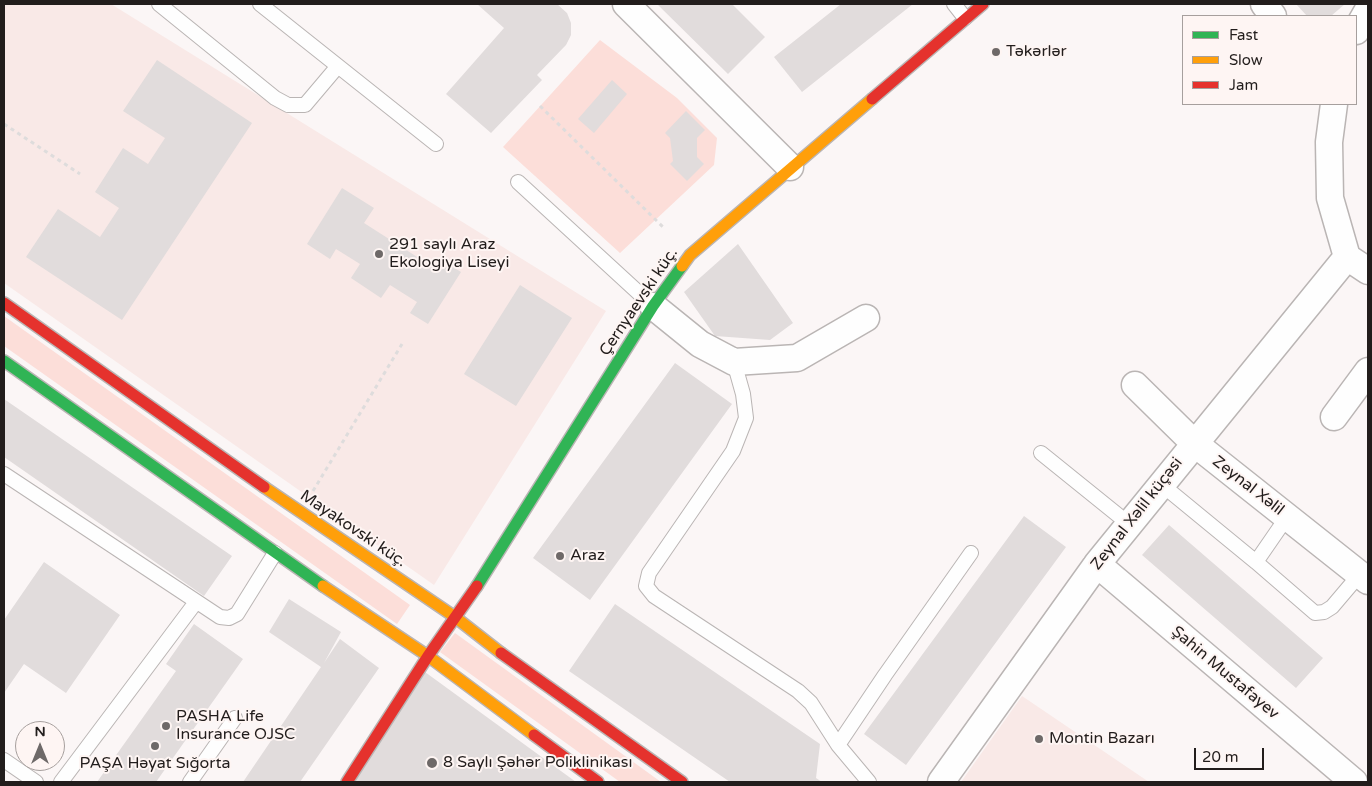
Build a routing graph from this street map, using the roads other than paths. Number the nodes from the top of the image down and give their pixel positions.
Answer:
1 (159, 4) edge
2 (260, 4) edge
3 (626, 4) edge
4 (954, 4) edge
5 (983, 4) edge
6 (1264, 4) edge
7 (1368, 10) edge
8 (1272, 15) edge
9 (965, 18) junction
10 (1357, 29) edge
11 (338, 66) junction
12 (1334, 105) edge
13 (436, 144) dead end
14 (790, 167) junction
15 (518, 182) dead end
16 (1347, 257) junction
17 (1368, 271) edge
18 (4, 303) edge
19 (654, 306) junction
20 (866, 318) dead end
21 (4, 361) edge
22 (734, 362) junction
23 (1368, 371) edge
24 (1134, 385) dead end
25 (1334, 417) dead end
26 (1194, 443) junction
27 (1041, 453) dead end
28 (4, 474) edge
29 (1161, 484) junction
30 (1287, 517) junction
31 (1129, 524) junction
32 (275, 553) junction
33 (971, 553) dead end
34 (1256, 562) junction
35 (1097, 564) junction
36 (1364, 578) edge
37 (196, 602) junction
38 (455, 617) junction
39 (428, 656) junction
40 (235, 718) dead end
41 (838, 745) junction
42 (4, 760) edge
43 (36, 782) edge
44 (61, 782) edge
45 (190, 782) edge
46 (347, 782) edge
47 (598, 782) edge
48 (682, 782) edge
49 (869, 782) edge
50 (941, 782) edge
51 (1354, 782) edge

1 - 11 lane
2 - 11 lane
3 - 14 street
4 - 9 lane
5 - 9 street, Çernyaevski küç.
6 - 8 street
7 - 10 street
9 - 14 street, Çernyaevski küç.
11 - 13 lane
12 - 16 street
14 - 19 street, Çernyaevski küç.
15 - 19 lane
16 - 17 street
16 - 26 street, Zeynal Xəlil küçəsi
18 - 38 street, Mayakovski küç.
19 - 22 street
19 - 38 street, Çernyaevski küç.
20 - 22 street
21 - 32 street
22 - 41 lane
23 - 25 street
24 - 26 street, Zeynal Xəlil
26 - 29 street, Zeynal Xəlil küçəsi
26 - 30 street, Zeynal Xəlil
27 - 31 lane
28 - 37 lane
29 - 31 street, Zeynal Xəlil küçəsi
29 - 34 lane
30 - 34 lane
30 - 36 street, Zeynal Xəlil
31 - 35 street, Zeynal Xəlil küçəsi
32 - 37 lane
32 - 39 street
33 - 41 lane
34 - 36 lane
35 - 50 street, Zeynal Xəlil küçəsi
35 - 51 street, Şahin Mustafayev
37 - 44 lane
38 - 39 street, Çernyaevski küç.
38 - 48 street, Mayakovski küç.
39 - 46 street, Çernyaevski küç.
39 - 47 street
40 - 45 lane
41 - 49 lane
42 - 43 lane

